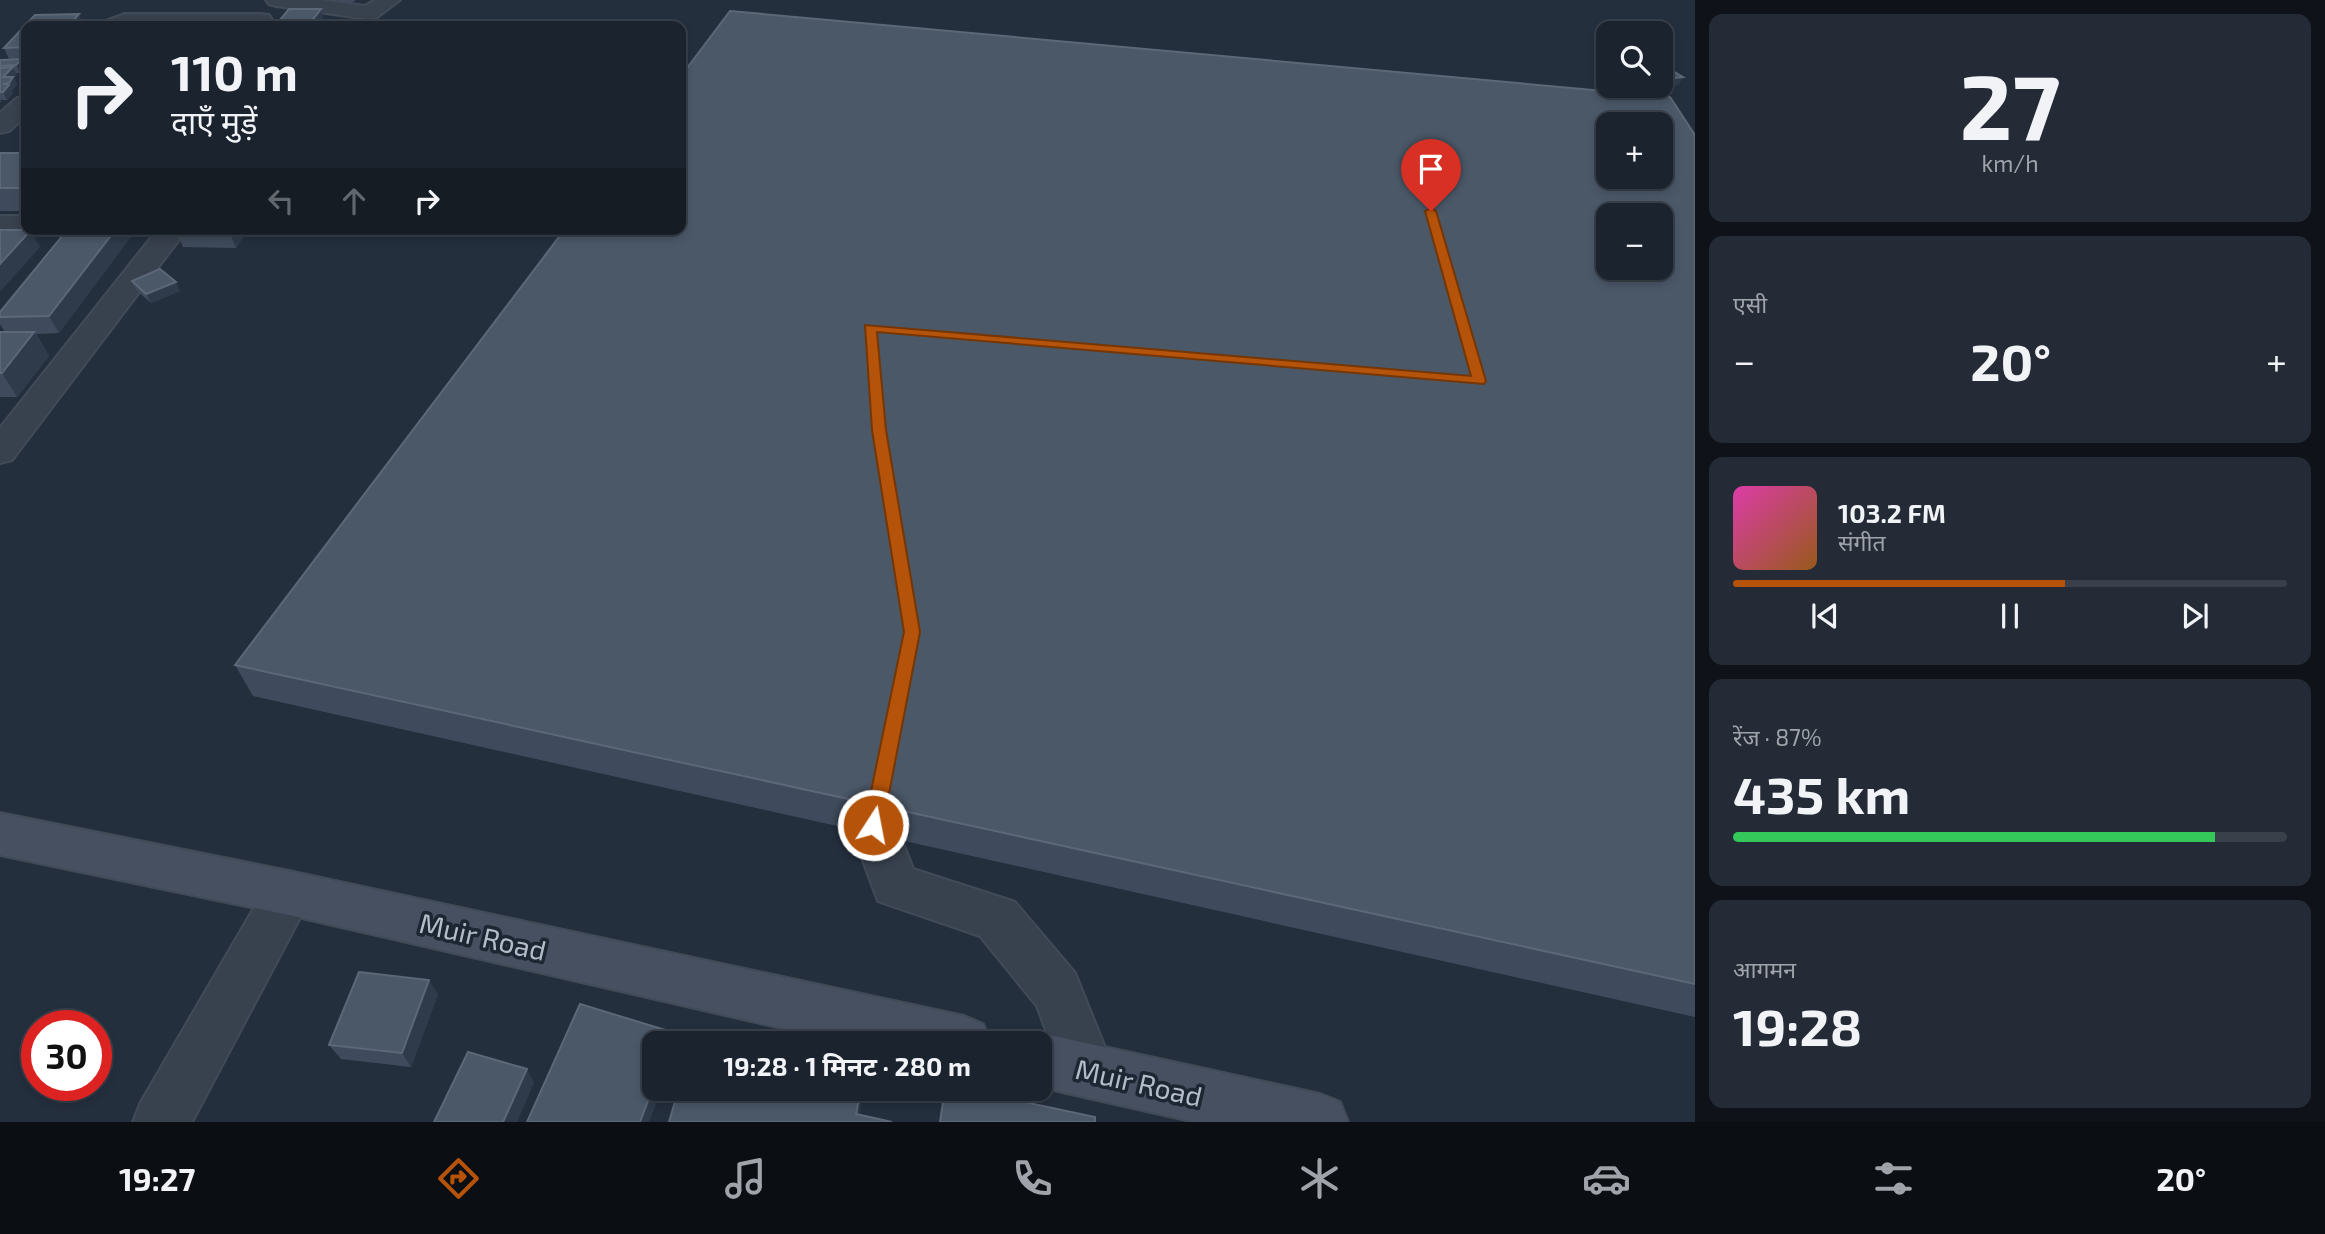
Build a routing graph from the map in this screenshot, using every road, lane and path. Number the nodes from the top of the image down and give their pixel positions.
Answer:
1 (276, 0) edge
2 (390, 0) edge
3 (123, 21) edge
4 (260, 21) edge
5 (21, 111) edge
6 (4, 138) edge
7 (0, 223) edge
8 (21, 224) edge
9 (168, 235) edge
10 (0, 452) edge
11 (889, 748) edge
12 (0, 834) edge
13 (289, 893) junction
14 (910, 1031) edge
15 (1063, 1065) edge
16 (161, 1122) edge
17 (1320, 1122) edge

1 - 2 street
3 - 4 street
5 - 6 street
7 - 8 street
9 - 10 street
11 - 15 street
12 - 13 main road, Muir Road
13 - 14 main road, Muir Road
13 - 16 street
15 - 17 main road, Muir Road

